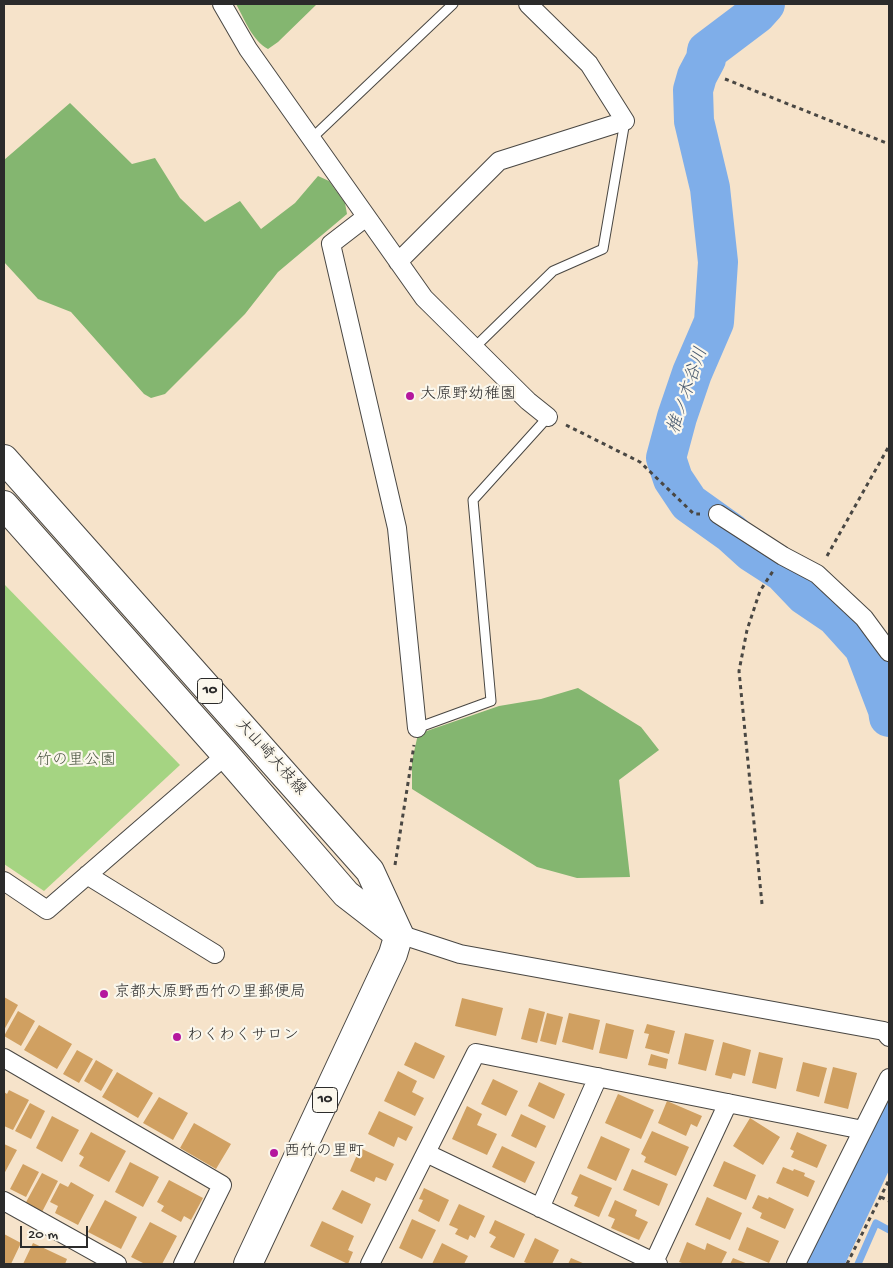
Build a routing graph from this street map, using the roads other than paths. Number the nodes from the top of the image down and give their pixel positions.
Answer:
1 (222, 4) edge
2 (453, 4) edge
3 (528, 4) edge
4 (625, 121) junction
5 (312, 139) junction
6 (366, 217) junction
7 (398, 262) junction
8 (474, 348) junction
9 (548, 417) joint
10 (4, 460) edge
11 (4, 505) edge
12 (718, 514) road end
13 (889, 652) edge
14 (417, 728) joint
15 (226, 755) junction
16 (88, 875) junction
17 (4, 881) edge
18 (399, 934) junction
19 (215, 954) dead end
20 (889, 1037) edge
21 (5, 1061) edge
22 (598, 1078) junction
23 (889, 1078) edge
24 (728, 1103) junction
25 (863, 1130) junction
26 (426, 1153) junction
27 (4, 1201) edge
28 (540, 1208) junction
29 (375, 1262) edge
30 (656, 1263) edge
31 (118, 1264) edge
32 (183, 1264) edge
33 (248, 1264) edge
34 (796, 1264) edge

1 - 5 street
2 - 5 lane
3 - 4 street
4 - 7 street
4 - 8 lane
5 - 6 street
6 - 7 street
6 - 14 street
7 - 8 street
8 - 9 street
9 - 14 lane
10 - 18 main road, 大山崎大枝線 / 10
11 - 15 main road, 大山崎大枝線 / 10
12 - 13 street
15 - 16 street
15 - 18 main road, 大山崎大枝線 / 10
16 - 17 street
16 - 19 street
18 - 20 street
18 - 33 main road, 10
21 - 32 street
22 - 24 street
22 - 26 street
22 - 28 street
23 - 25 street
24 - 25 street
24 - 30 street
25 - 34 street
26 - 28 street
26 - 29 street
27 - 31 street
28 - 30 street

